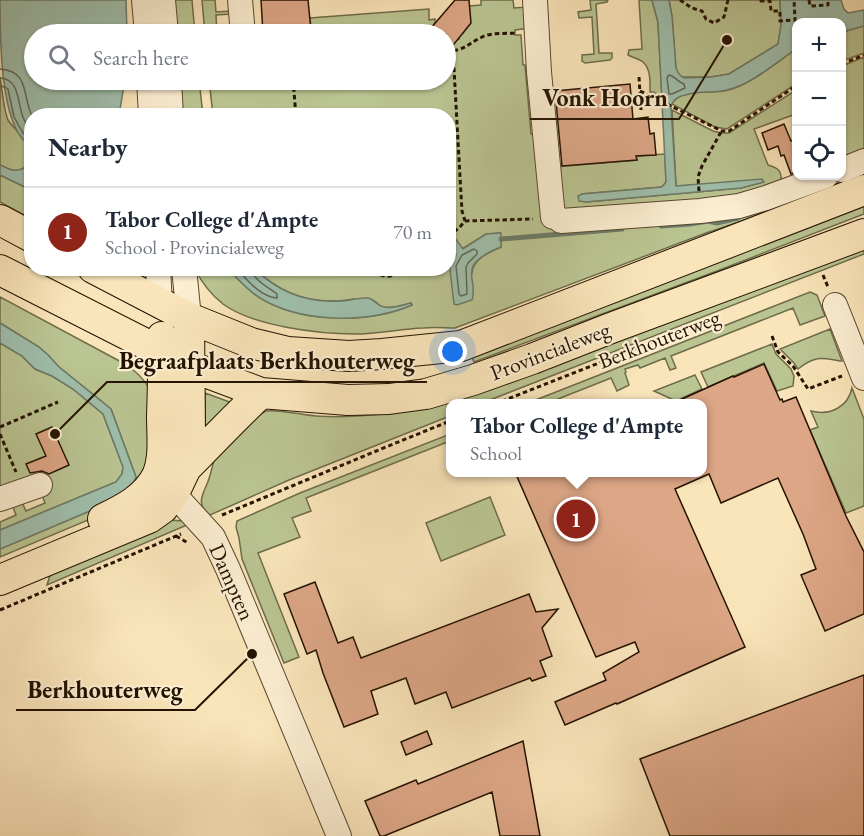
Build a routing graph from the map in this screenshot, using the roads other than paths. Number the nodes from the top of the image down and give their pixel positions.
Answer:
1 (144, 0) edge
2 (163, 0) edge
3 (535, 0) edge
4 (146, 24) edge
5 (165, 24) edge
6 (150, 90) edge
7 (170, 90) edge
8 (151, 108) edge
9 (171, 108) edge
10 (864, 161) edge
11 (846, 168) edge
12 (815, 180) edge
13 (864, 190) edge
14 (0, 220) edge
15 (24, 233) edge
16 (864, 234) edge
17 (0, 270) edge
18 (108, 276) edge
19 (158, 276) edge
20 (185, 276) edge
21 (160, 304) junction
22 (835, 305) dead end
23 (189, 318) junction
24 (176, 360) junction
25 (862, 374) edge
26 (261, 393) junction
27 (172, 479) junction
28 (32, 487) road end
29 (0, 499) edge
30 (0, 563) edge
31 (0, 580) edge
32 (339, 836) edge

1 - 4 street
2 - 5 street
3 - 12 street
6 - 8 street
7 - 9 street
10 - 11 street
13 - 23 main road, Provincialeweg
14 - 15 main road
16 - 26 main road, Provincialeweg
17 - 24 main road, Provincialeweg
18 - 21 main road, Provincialeweg
19 - 21 street
20 - 23 street
21 - 23 main road, Provincialeweg
21 - 24 main road
22 - 25 street
23 - 24 main road
24 - 26 main road, Provincialeweg
24 - 27 main road
26 - 27 main road
27 - 30 main road
27 - 31 main road
27 - 32 street, Dampten
28 - 29 street

